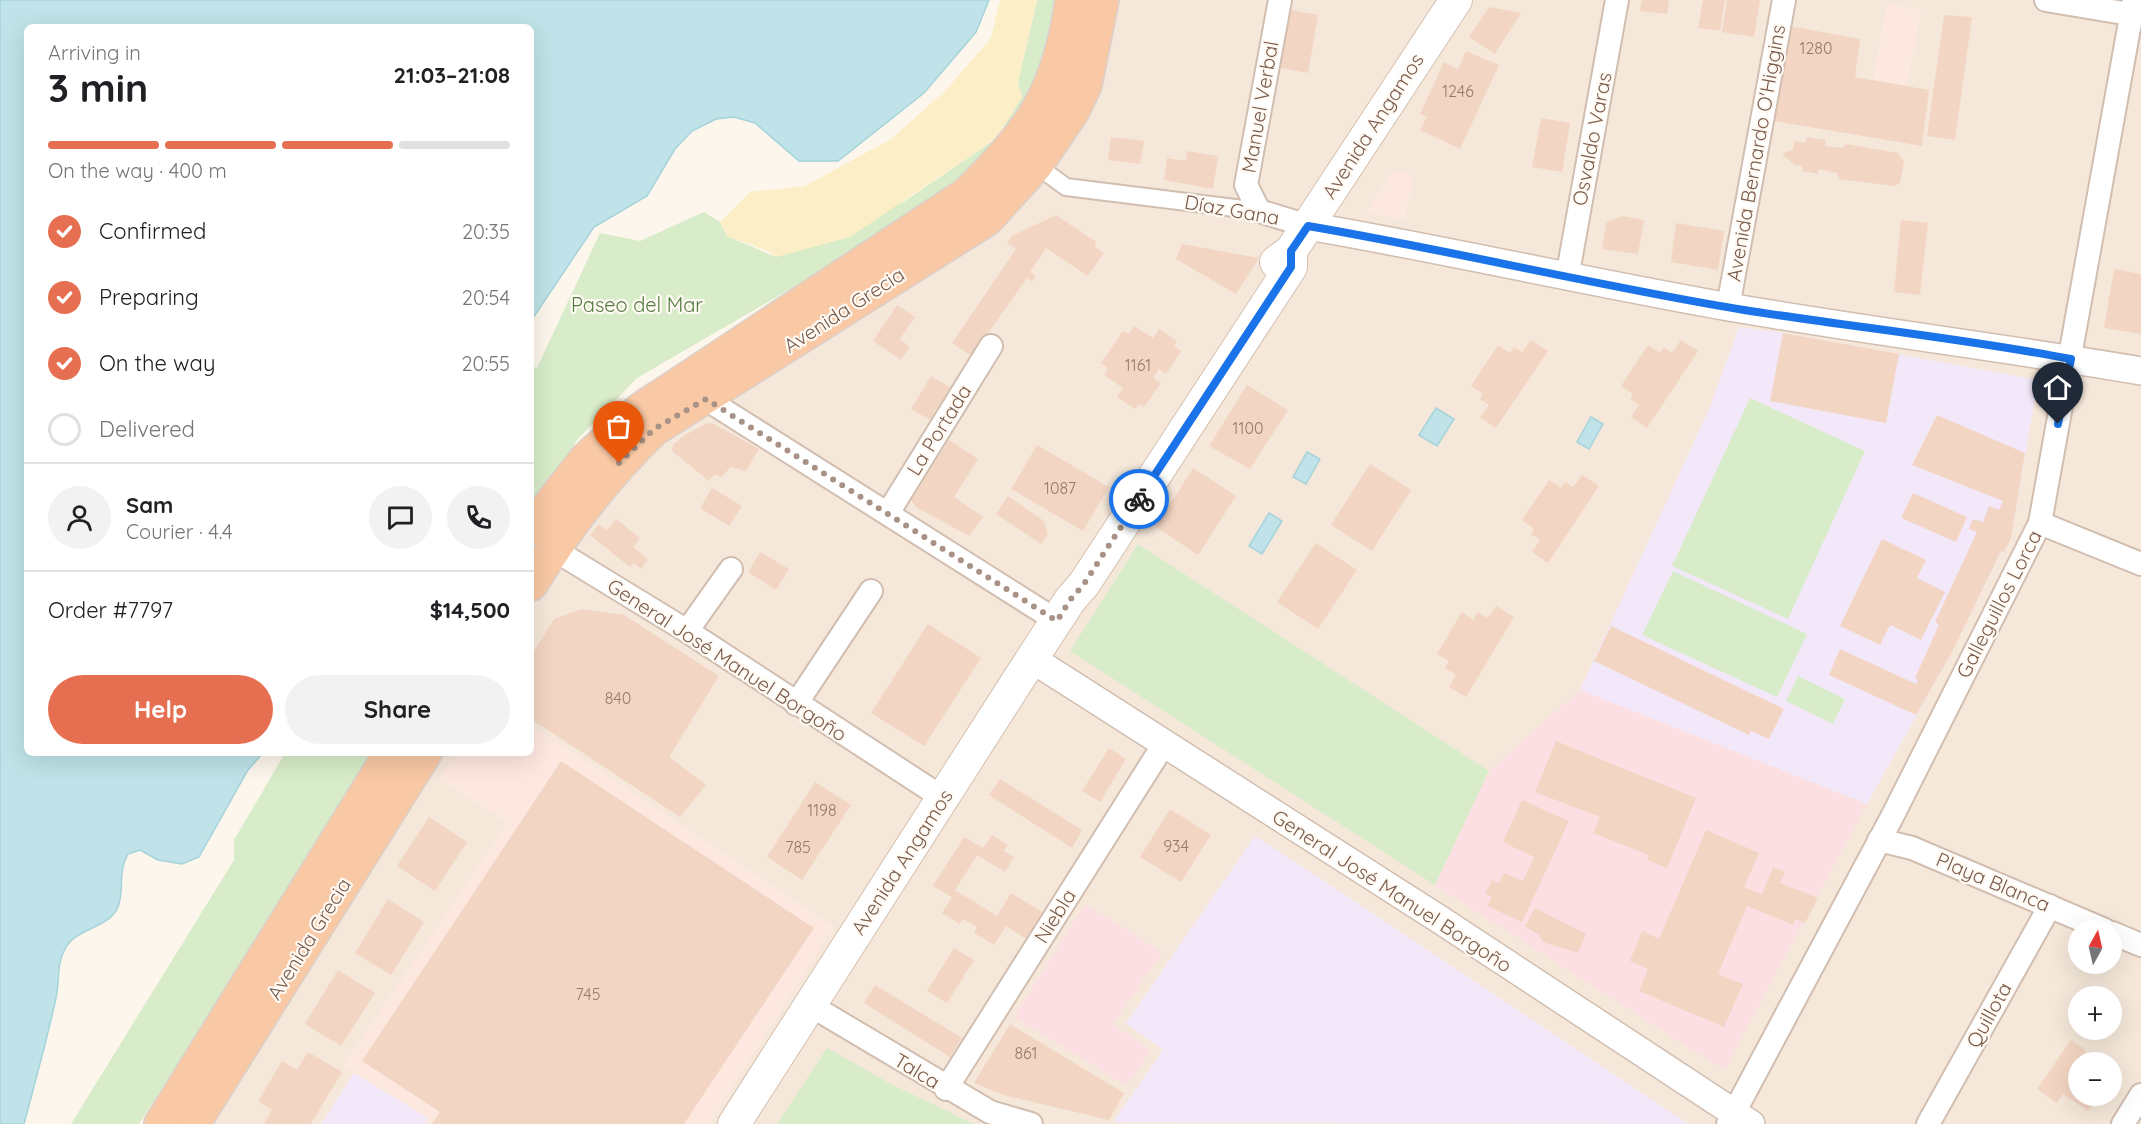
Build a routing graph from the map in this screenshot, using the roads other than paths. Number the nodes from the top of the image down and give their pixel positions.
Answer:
1 (1072, 0) edge
2 (1102, 0) edge
3 (1280, 0) edge
4 (1456, 0) edge
5 (1617, 0) edge
6 (1784, 0) edge
7 (2046, 0) edge
8 (2136, 10) edge
9 (1036, 165) junction
10 (1259, 211) junction
11 (1300, 239) junction
12 (1568, 278) junction
13 (1728, 307) junction
14 (991, 346) dead end
15 (2071, 359) junction
16 (2141, 371) edge
17 (706, 399) junction
18 (888, 513) junction
19 (2040, 524) junction
20 (542, 539) edge
21 (2141, 564) edge
22 (731, 569) dead end
23 (534, 572) edge
24 (871, 591) dead end
25 (1063, 610) junction
26 (687, 631) junction
27 (1032, 659) junction
28 (796, 704) junction
29 (1164, 744) junction
30 (389, 756) edge
31 (423, 756) edge
32 (943, 798) junction
33 (1879, 840) junction
34 (2050, 906) junction
35 (2082, 920) edge
36 (2122, 937) edge
37 (2141, 945) edge
38 (810, 1005) junction
39 (946, 1089) junction
40 (2141, 1095) edge
41 (1738, 1120) edge
42 (161, 1124) edge
43 (193, 1124) edge
44 (734, 1124) edge
45 (1031, 1124) edge
46 (1928, 1124) edge
47 (2123, 1124) edge

1 - 20 highway, Avenida Grecia
2 - 9 highway, Avenida Grecia
3 - 10 street, Manuel Verbal
4 - 11 main road, Avenida Angamos
5 - 12 street, Osvaldo Varas
6 - 13 street, Avenida Bernardo O'Higgins
7 - 8 street
8 - 15 street, Galleguillos Lorca
9 - 10 street, Díaz Gana
9 - 17 highway, Avenida Grecia
10 - 11 street, Díaz Gana
11 - 12 street, Díaz Gana
11 - 25 main road, Avenida Angamos
12 - 13 street, Díaz Gana
13 - 15 street, Díaz Gana
14 - 18 street, La Portada
15 - 16 street, Díaz Gana
15 - 19 street, Galleguillos Lorca
17 - 18 street
17 - 20 highway, Avenida Grecia
18 - 25 street
19 - 21 street
19 - 33 street, Galleguillos Lorca
20 - 23 highway, Avenida Grecia
20 - 26 street, General José Manuel Borgoño
22 - 26 street
24 - 28 street
25 - 27 main road, Avenida Angamos
26 - 28 street, General José Manuel Borgoño
27 - 29 street, General José Manuel Borgoño
27 - 32 main road, Avenida Angamos
28 - 32 street, General José Manuel Borgoño
29 - 39 street, Niebla
29 - 41 street, General José Manuel Borgoño
30 - 42 highway, Avenida Grecia
31 - 43 highway, Avenida Grecia
32 - 38 main road, Avenida Angamos
33 - 34 street, Playa Blanca
33 - 41 street, Galleguillos Lorca
34 - 35 street, Playa Blanca
34 - 46 street, Quillota
36 - 37 street
38 - 39 street, Talca
38 - 44 main road, Avenida Angamos
39 - 45 street, Talca
40 - 47 street

